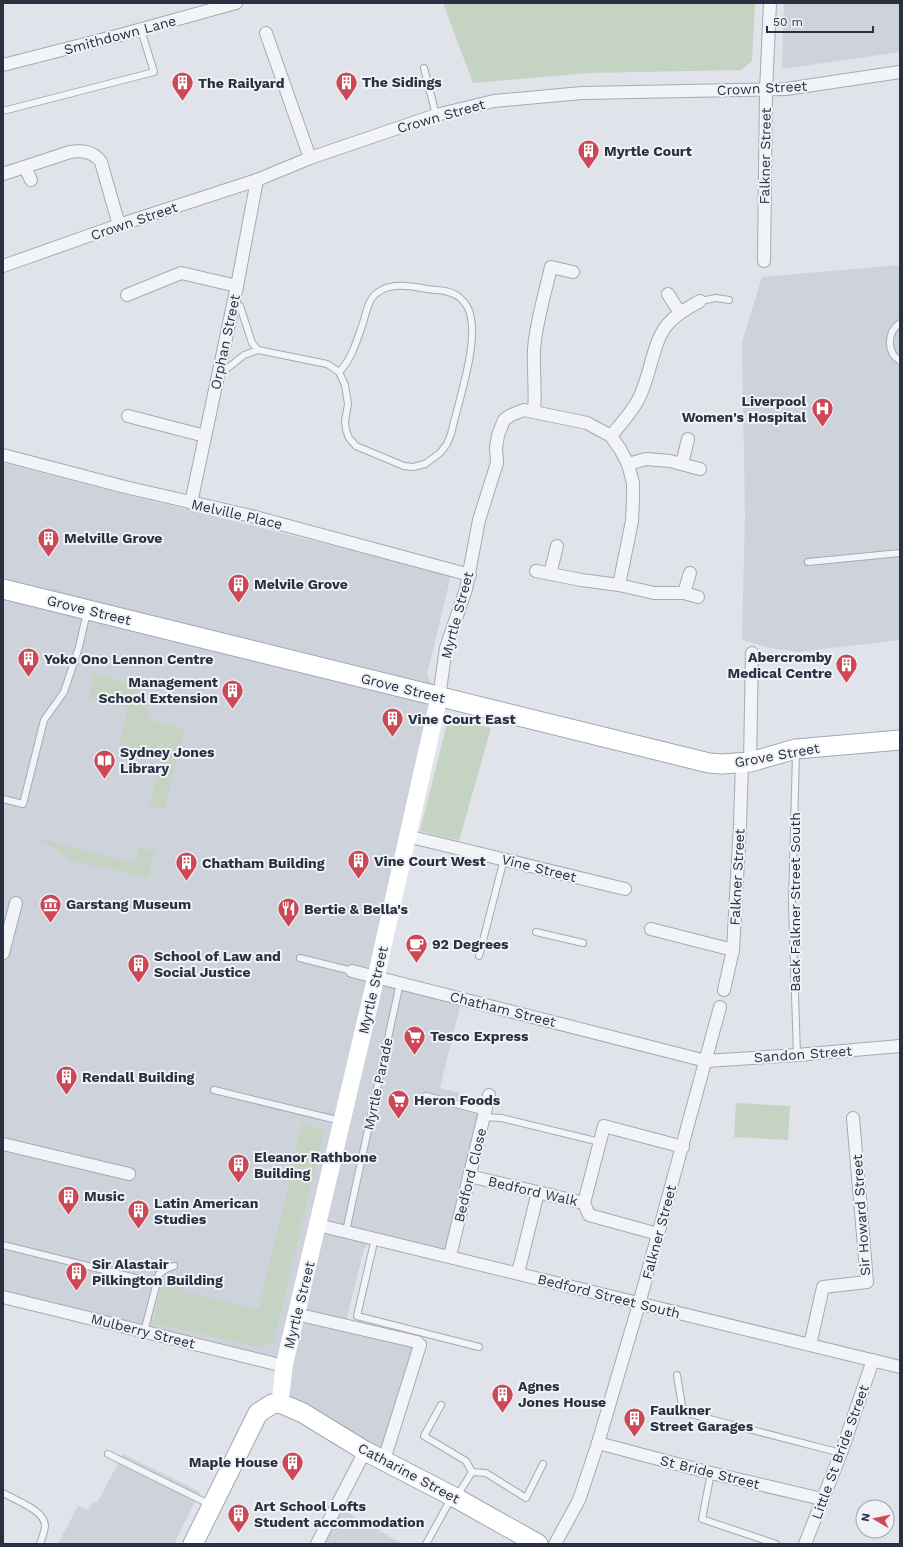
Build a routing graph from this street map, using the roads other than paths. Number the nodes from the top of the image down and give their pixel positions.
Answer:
1 (236, 3) edge
2 (770, 3) edge
3 (204, 8) edge
4 (140, 30) junction
5 (266, 33) dead end
6 (3, 65) edge
7 (424, 68) dead end
8 (900, 72) edge
9 (766, 90) junction
10 (3, 111) edge
11 (436, 115) junction
12 (310, 158) junction
13 (25, 167) junction
14 (3, 174) edge
15 (31, 180) dead end
16 (257, 180) junction
17 (119, 225) junction
18 (764, 261) dead end
19 (3, 266) edge
20 (573, 272) dead end
21 (237, 286) junction
22 (668, 294) dead end
23 (127, 295) dead end
24 (729, 300) dead end
25 (700, 301) joint
26 (233, 305) junction
27 (680, 313) junction
28 (900, 323) edge
29 (258, 350) junction
30 (900, 361) edge
31 (219, 371) junction
32 (339, 372) junction
33 (534, 412) junction
34 (128, 416) dead end
35 (205, 436) junction
36 (611, 436) junction
37 (688, 439) dead end
38 (3, 455) edge
39 (628, 464) junction
40 (682, 464) junction
41 (700, 469) dead end
42 (191, 503) junction
43 (556, 546) dead end
44 (900, 553) edge
45 (808, 562) dead end
46 (536, 571) dead end
47 (690, 573) dead end
48 (550, 574) junction
49 (470, 575) junction
50 (619, 585) junction
51 (3, 589) edge
52 (684, 593) junction
53 (698, 597) dead end
54 (87, 610) junction
55 (752, 653) dead end
56 (439, 697) junction
57 (900, 740) edge
58 (796, 749) junction
59 (746, 763) junction
60 (3, 799) edge
61 (407, 836) junction
62 (504, 859) junction
63 (625, 889) dead end
64 (16, 903) dead end
65 (651, 929) dead end
66 (536, 932) dead end
67 (583, 943) dead end
68 (733, 950) junction
69 (3, 953) edge
70 (479, 956) dead end
71 (300, 958) dead end
72 (352, 971) joint
73 (376, 977) junction
74 (400, 983) junction
75 (724, 990) dead end
76 (720, 1007) dead end
77 (900, 1046) edge
78 (797, 1055) junction
79 (706, 1061) junction
80 (214, 1090) dead end
81 (489, 1094) dead end
82 (426, 1096) dead end
83 (485, 1114) junction
84 (853, 1118) dead end
85 (342, 1121) junction
86 (600, 1142) junction
87 (3, 1144) edge
88 (682, 1146) junction
89 (129, 1174) dead end
90 (469, 1176) junction
91 (538, 1192) junction
92 (584, 1203) junction
93 (318, 1225) junction
94 (346, 1231) junction
95 (658, 1234) junction
96 (375, 1238) junction
97 (3, 1245) edge
98 (450, 1256) junction
99 (174, 1266) dead end
100 (518, 1274) junction
101 (156, 1283) junction
102 (3, 1297) edge
103 (639, 1304) junction
104 (296, 1314) junction
105 (144, 1332) junction
106 (810, 1345) junction
107 (479, 1347) dead end
108 (873, 1360) junction
109 (284, 1366) junction
110 (900, 1367) edge
111 (678, 1375) dead end
112 (280, 1403) junction
113 (442, 1405) dead end
114 (598, 1443) junction
115 (365, 1451) junction
116 (841, 1452) junction
117 (108, 1454) dead end
118 (384, 1460) junction
119 (544, 1464) dead end
120 (472, 1472) junction
121 (711, 1473) junction
122 (3, 1494) edge
123 (454, 1497) junction
124 (822, 1499) junction
125 (212, 1506) junction
126 (40, 1544) edge
127 (194, 1544) edge
128 (317, 1544) edge
129 (426, 1544) edge
130 (538, 1544) edge
131 (555, 1544) edge
132 (776, 1544) edge
133 (805, 1544) edge

1 - 3 street, Smithdown Lane
2 - 9 street, Falkner Street
3 - 4 street, Smithdown Lane
4 - 6 street, Smithdown Lane
4 - 10 lane
5 - 12 street
7 - 11 lane
8 - 9 street, Crown Street
9 - 11 street, Crown Street
9 - 18 street, Falkner Street
11 - 12 street, Crown Street
12 - 16 street, Crown Street
13 - 14 street
13 - 15 street
13 - 17 street
16 - 17 street, Crown Street
16 - 21 street, Orphan Street
17 - 19 street, Crown Street
20 - 33 street
21 - 23 street
21 - 26 street, Orphan Street
22 - 27 street
24 - 25 lane
25 - 27 street
26 - 29 lane
26 - 31 street, Orphan Street
27 - 36 street
28 - 30 lane
29 - 31 lane
29 - 32 lane
31 - 35 street, Orphan Street
32 - 32 lane
33 - 36 street
33 - 49 street, Myrtle Street
34 - 35 street
35 - 42 street, Orphan Street
36 - 39 street
37 - 40 street
38 - 42 street, Melville Place
39 - 40 street
39 - 50 street
40 - 41 street
42 - 49 street, Melville Place
43 - 48 street
44 - 45 lane
46 - 48 street
47 - 52 street
48 - 50 street
49 - 56 street, Myrtle Street
50 - 52 street
51 - 54 main road, Grove Street
52 - 53 street
54 - 56 main road, Grove Street
54 - 60 lane
55 - 59 street, Falkner Street
56 - 59 main road, Grove Street
56 - 61 street, Myrtle Street
57 - 58 main road, Grove Street
58 - 59 main road, Grove Street
58 - 78 lane, Back Falkner Street South
59 - 68 street, Falkner Street
61 - 62 street, Vine Street
61 - 73 street, Myrtle Street
62 - 63 street, Vine Street
62 - 70 lane
64 - 69 street
65 - 68 street
66 - 67 lane
68 - 75 street, Falkner Street
71 - 72 lane, Chatham Street
72 - 73 street, Chatham Street
73 - 74 street, Chatham Street
73 - 85 street, Myrtle Street
74 - 79 street, Chatham Street
74 - 94 lane, Myrtle Parade
76 - 79 street, Falkner Street
77 - 78 street, Sandon Street
78 - 79 street, Sandon Street
79 - 88 street, Falkner Street
80 - 85 lane
81 - 83 street, Bedford Close
82 - 83 lane
83 - 86 lane
83 - 90 street, Bedford Close
84 - 106 street, Sir Howard Street
85 - 93 street, Myrtle Street
86 - 88 street
86 - 92 street
87 - 89 street
88 - 95 street, Falkner Street
90 - 91 street, Bedford Walk
90 - 98 street, Bedford Close
91 - 92 street, Bedford Walk
91 - 100 street
92 - 95 street, Bedford Walk
93 - 94 street, Bedford Street South
93 - 104 street, Myrtle Street
94 - 96 street, Bedford Street South
95 - 103 street, Falkner Street
96 - 98 street, Bedford Street South
96 - 107 lane
97 - 101 lane
98 - 100 street, Bedford Street South
99 - 101 lane
100 - 103 street, Bedford Street South
101 - 105 lane
102 - 105 street, Mulberry Street
103 - 106 street, Bedford Street South
103 - 114 street, Falkner Street
104 - 109 street, Myrtle Street
104 - 118 street
105 - 109 street, Mulberry Street
106 - 108 street, Bedford Street South
108 - 110 street, Bedford Street South
108 - 116 street, Little St Bride Street
109 - 112 street, Myrtle Street
111 - 116 lane
112 - 115 main road, Catharine Street
112 - 125 main road
113 - 120 lane
114 - 121 street, St Bride Street
114 - 131 street, Falkner Street
115 - 118 main road, Catharine Street
115 - 128 street
116 - 124 street, Little St Bride Street
117 - 125 lane
118 - 123 main road, Catharine Street
119 - 120 lane
120 - 123 lane
121 - 124 street, St Bride Street
121 - 132 lane
122 - 126 lane
123 - 129 lane
123 - 130 main road, Catharine Street
124 - 133 street, Little St Bride Street
125 - 127 main road

